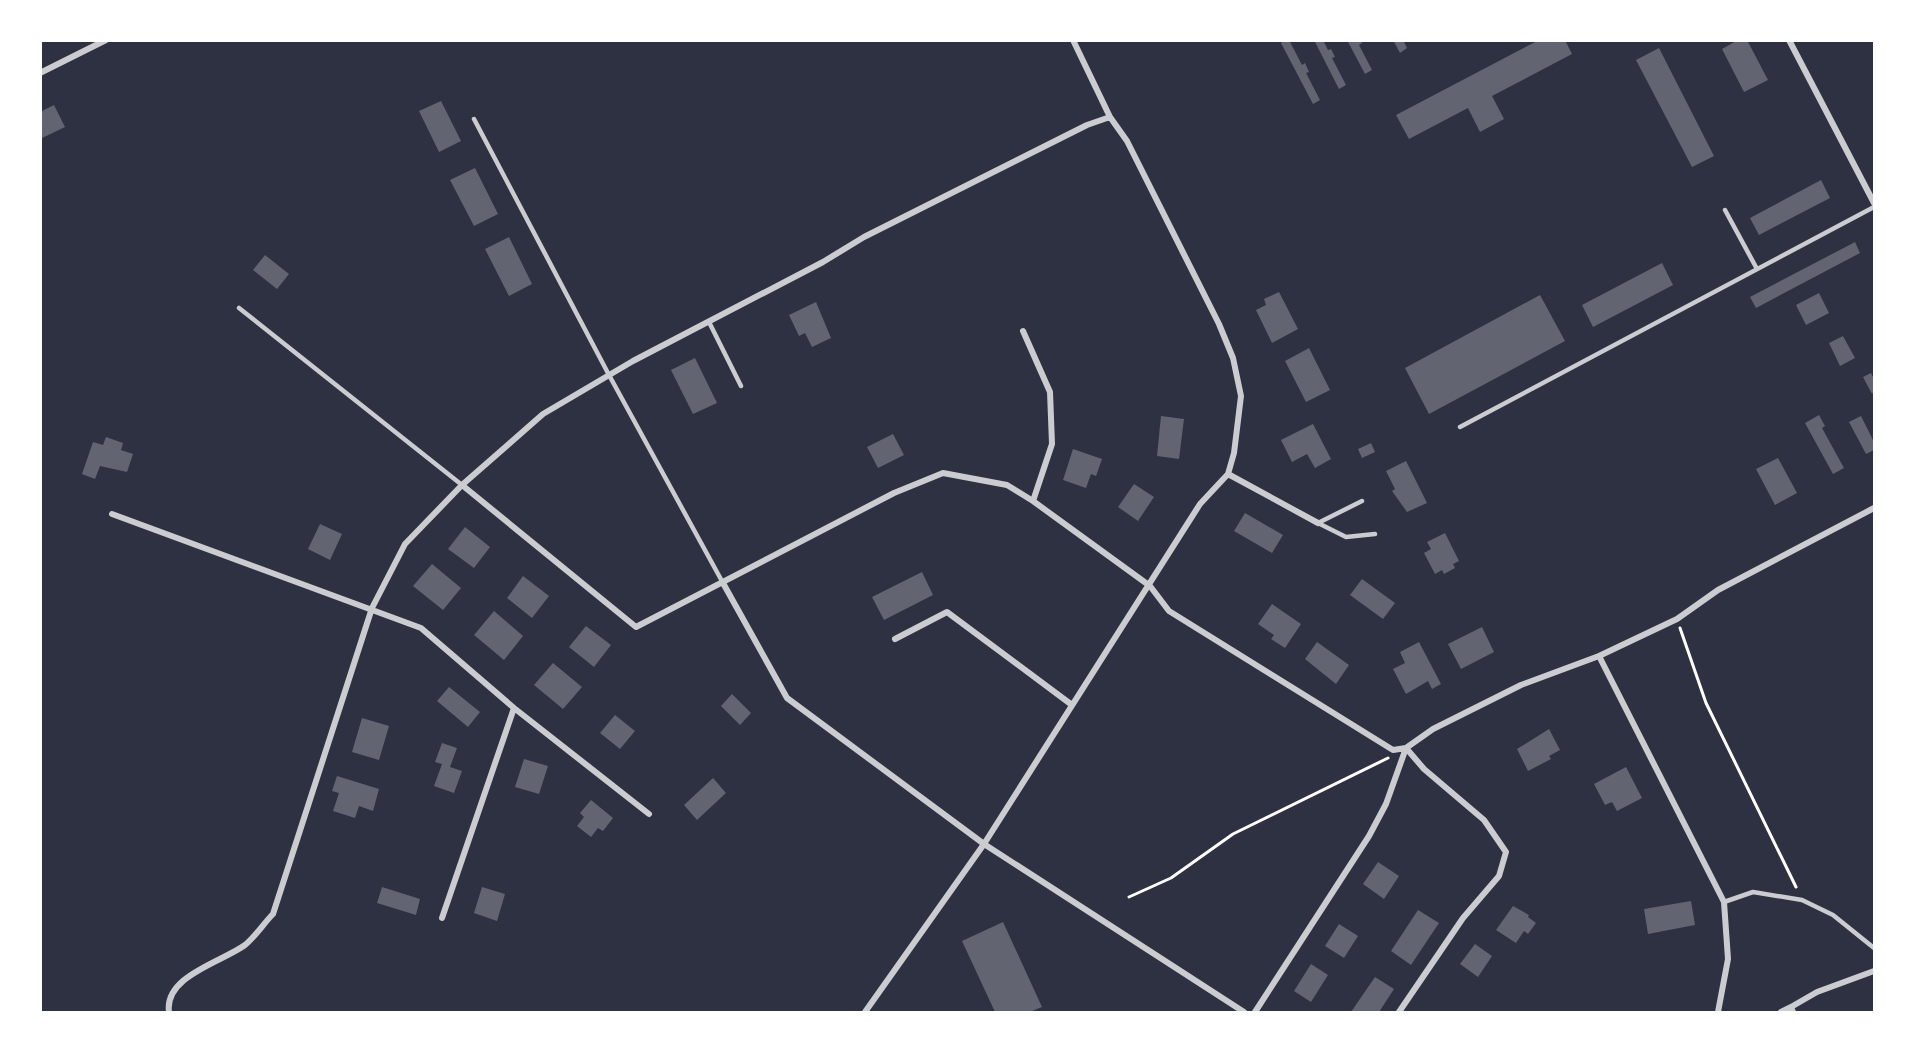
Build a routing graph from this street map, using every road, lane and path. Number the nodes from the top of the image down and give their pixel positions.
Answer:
1 (106, 40) edge
2 (1073, 40) edge
3 (1789, 40) edge
4 (40, 73) edge
5 (1110, 117) junction
6 (474, 119) dead end
7 (1875, 205) edge
8 (1725, 210) dead end
9 (1757, 269) junction
10 (239, 308) dead end
11 (709, 322) junction
12 (1023, 331) dead end
13 (609, 375) junction
14 (741, 386) dead end
15 (1460, 427) dead end
16 (1228, 474) junction
17 (462, 485) junction
18 (1033, 501) junction
19 (1362, 501) dead end
20 (1875, 508) edge
21 (112, 514) dead end
22 (1318, 523) junction
23 (1376, 534) dead end
24 (723, 583) junction
25 (1150, 586) junction
26 (372, 608) junction
27 (1677, 619) junction
28 (895, 639) dead end
29 (1599, 656) junction
30 (1072, 705) junction
31 (514, 708) junction
32 (1407, 748) junction
33 (1394, 750) junction
34 (649, 814) dead end
35 (984, 844) junction
36 (1129, 897) dead end
37 (1802, 900) junction
38 (1724, 902) junction
39 (442, 918) dead end
40 (1875, 948) edge
41 (1875, 971) edge
42 (1792, 1010) edge
43 (169, 1012) edge
44 (865, 1012) edge
45 (1244, 1012) edge
46 (1255, 1012) edge
47 (1400, 1012) edge
48 (1718, 1012) edge
49 (1781, 1012) edge

1 - 4 street
2 - 5 street
3 - 7 street
5 - 11 street
5 - 16 street
6 - 13 lane
7 - 9 lane
8 - 9 lane
9 - 15 lane
10 - 17 lane
11 - 13 street
11 - 14 lane
12 - 18 street
13 - 17 street
13 - 24 lane
16 - 22 street
16 - 25 street
17 - 24 street
17 - 26 street
18 - 24 street
18 - 25 street
19 - 22 lane
20 - 27 street
21 - 26 street
22 - 23 lane
24 - 35 street
25 - 30 street
25 - 33 street
26 - 31 street
26 - 43 street
27 - 29 street
27 - 37 path
28 - 30 street
29 - 32 street
29 - 38 street
30 - 35 street
31 - 34 street
31 - 39 street
32 - 33 street
32 - 46 street
32 - 47 street
33 - 36 path
35 - 44 street
35 - 45 street
37 - 38 lane
37 - 40 lane
38 - 48 street
41 - 42 street
42 - 49 street

